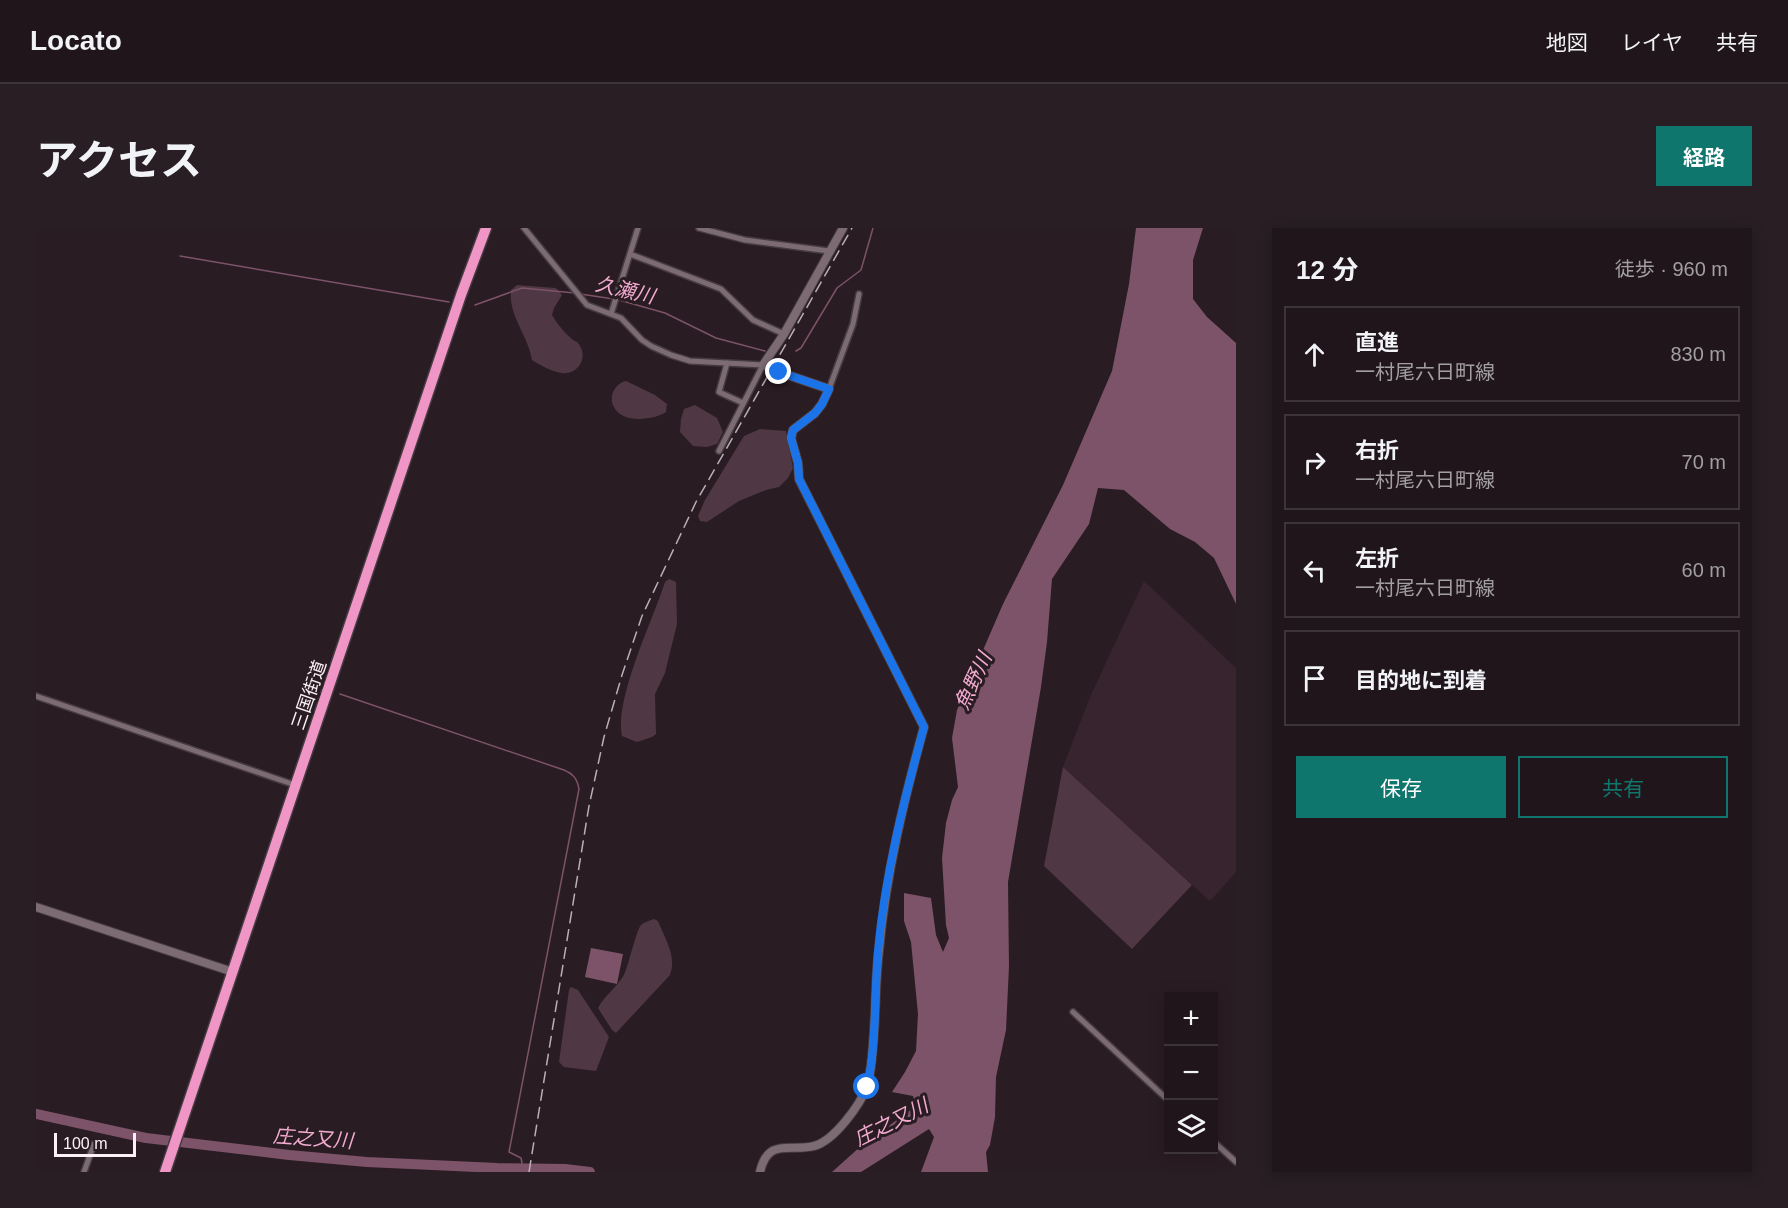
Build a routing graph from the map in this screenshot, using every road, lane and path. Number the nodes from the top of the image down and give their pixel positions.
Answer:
1 (486, 228) edge
2 (524, 228) edge
3 (638, 228) edge
4 (699, 228) edge
5 (843, 228) edge
6 (829, 251) junction
7 (630, 254) junction
8 (859, 294) dead end
9 (611, 314) junction
10 (784, 334) junction
11 (727, 363) junction
12 (765, 366) junction
13 (779, 372) dead end
14 (829, 389) junction
15 (743, 404) junction
16 (719, 451) dead end
17 (36, 696) edge
18 (296, 785) junction
19 (36, 907) edge
20 (233, 972) junction
21 (1073, 1012) dead end
22 (1164, 1096) edge
23 (94, 1144) dead end
24 (1218, 1146) edge
25 (1236, 1162) edge
26 (167, 1166) edge
27 (84, 1172) edge
28 (760, 1172) edge

1 - 18 highway, 三国街道
2 - 9 street
3 - 7 street
4 - 6 street
5 - 6 main road
6 - 10 main road
7 - 9 street
7 - 10 street
8 - 14 street
9 - 11 street
10 - 12 main road
11 - 12 street
11 - 15 street
12 - 15 street
13 - 14 main road
14 - 28 main road
15 - 16 street
17 - 18 street
18 - 20 highway, 三国街道
19 - 20 main road
20 - 26 highway, 三国街道
21 - 22 street
23 - 27 street
24 - 25 street

